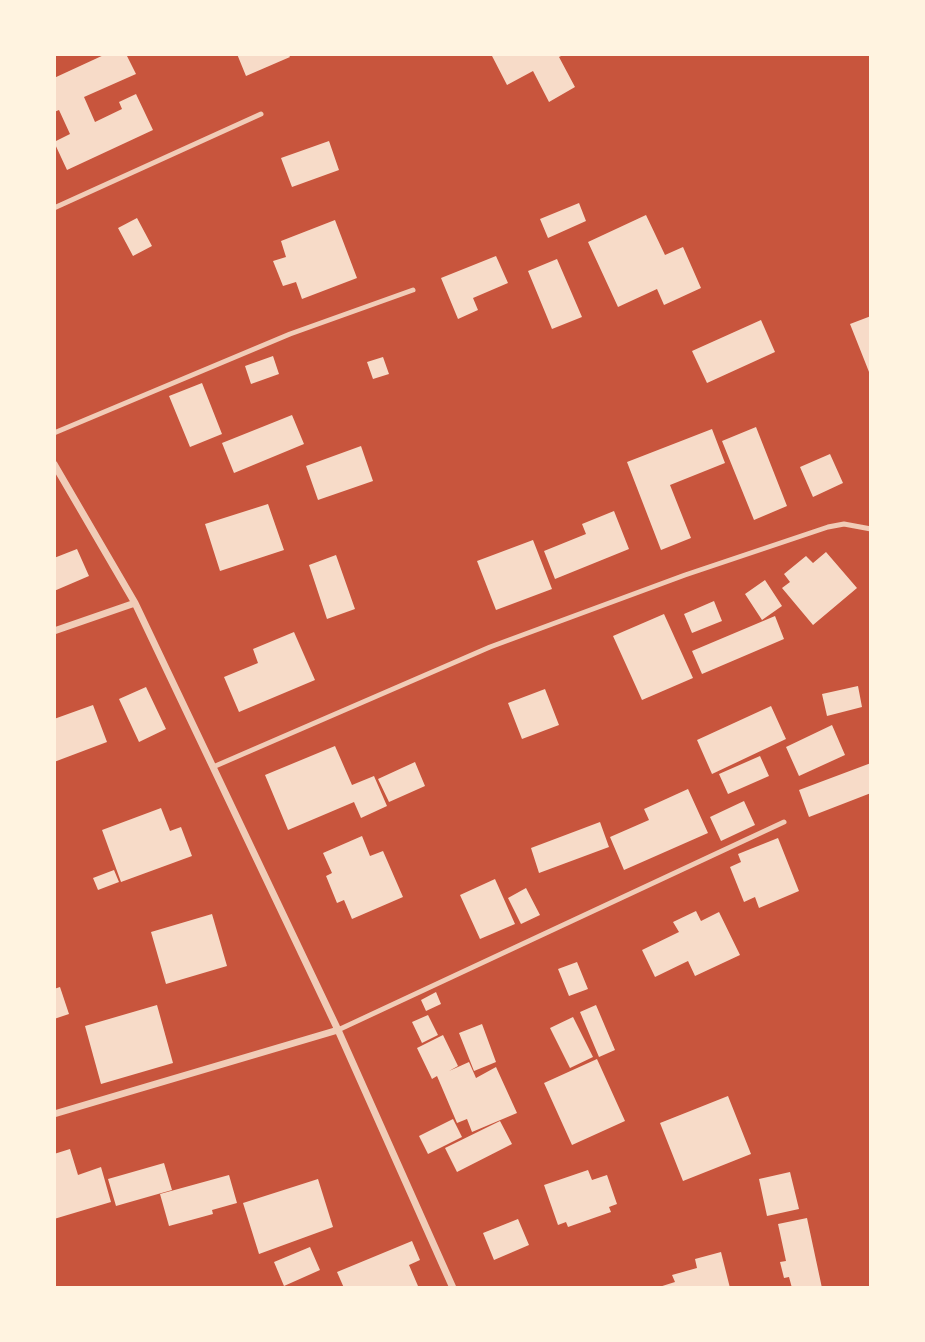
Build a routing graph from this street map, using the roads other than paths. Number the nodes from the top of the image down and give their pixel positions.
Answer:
1 (261, 114) dead end
2 (54, 208) edge
3 (413, 290) dead end
4 (54, 433) edge
5 (54, 464) edge
6 (871, 529) edge
7 (135, 603) junction
8 (54, 631) edge
9 (213, 767) junction
10 (784, 822) dead end
11 (338, 1030) junction
12 (54, 1114) edge
13 (453, 1288) edge

1 - 2 lane
3 - 4 lane
5 - 7 street
6 - 9 lane
7 - 8 street
7 - 9 street
9 - 11 street
10 - 11 lane
11 - 12 street
11 - 13 street

